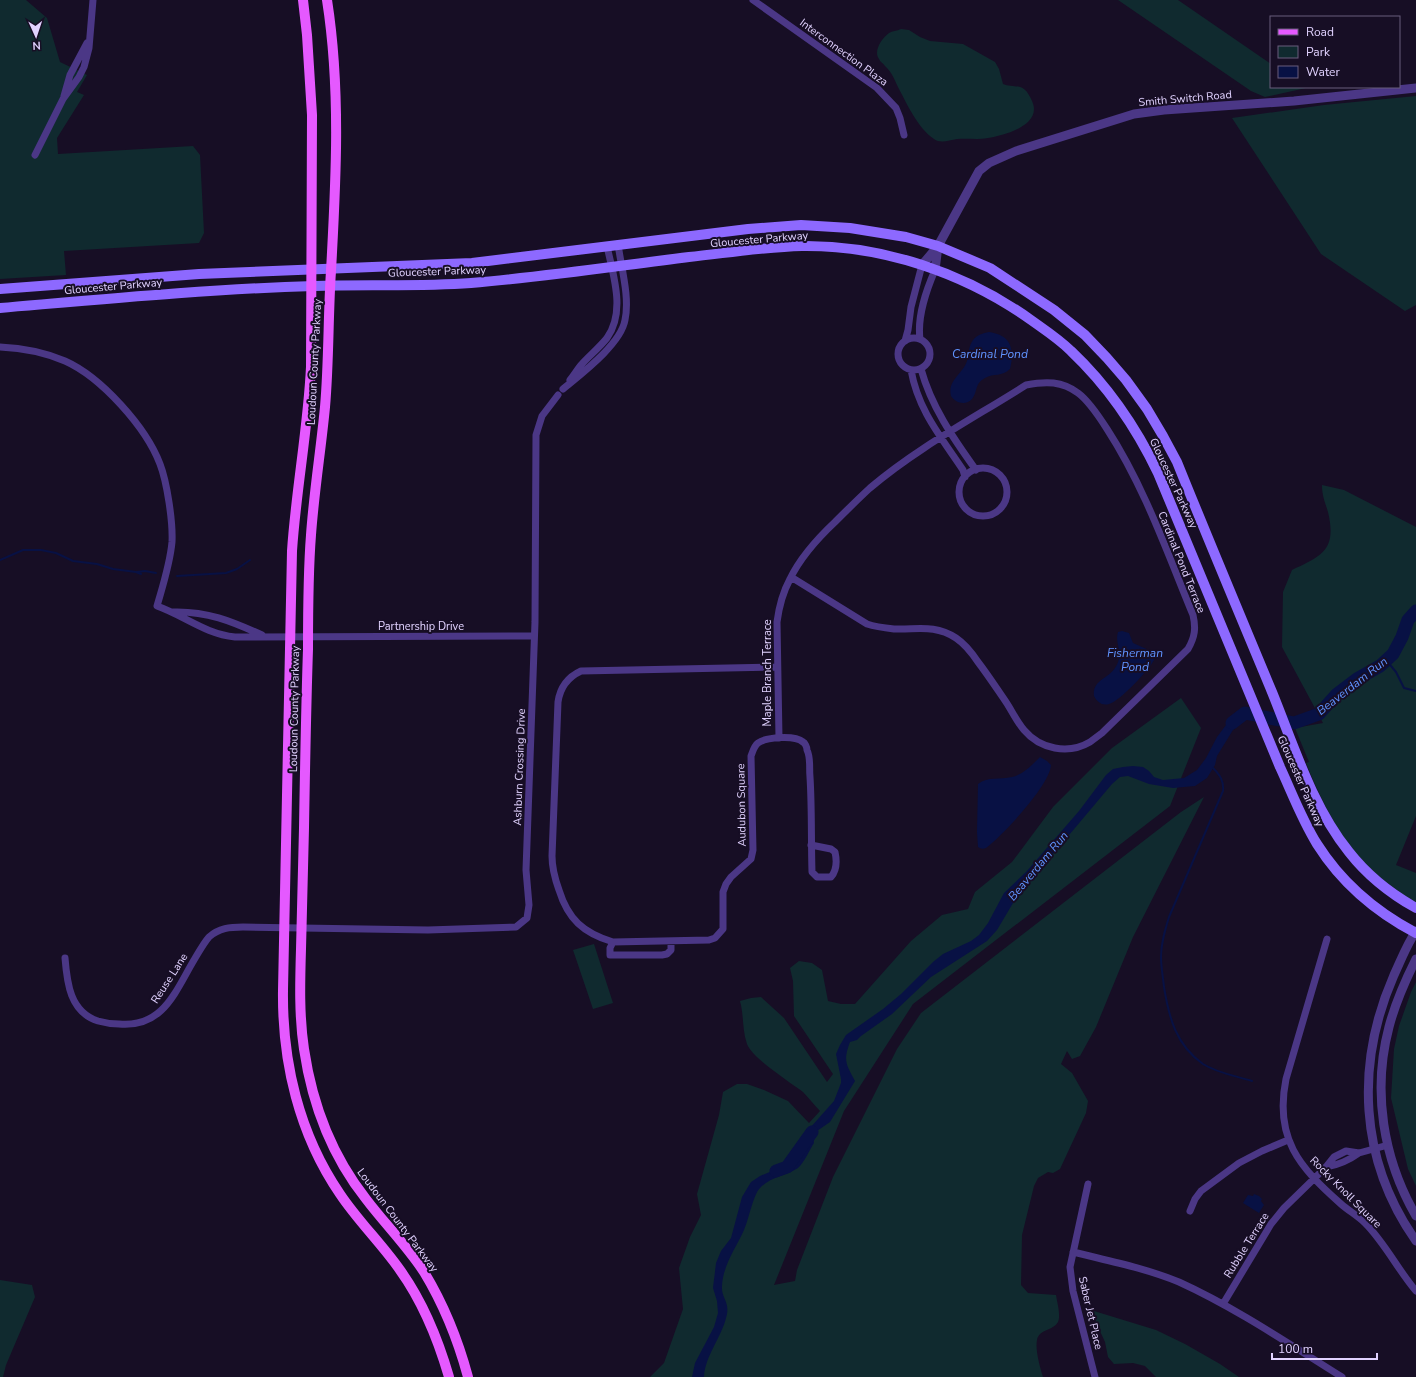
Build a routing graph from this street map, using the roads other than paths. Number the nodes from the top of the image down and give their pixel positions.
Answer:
1 (93, 0) edge
2 (302, 0) edge
3 (327, 0) edge
4 (753, 0) edge
5 (1416, 88) edge
6 (904, 136) dead end
7 (35, 155) dead end
8 (612, 245) junction
9 (938, 246) junction
10 (922, 265) junction
11 (616, 266) junction
12 (331, 268) junction
13 (312, 269) junction
14 (935, 270) junction
15 (330, 285) junction
16 (312, 286) junction
17 (0, 289) edge
18 (0, 308) edge
19 (920, 339) junction
20 (905, 341) junction
21 (0, 347) edge
22 (921, 369) junction
23 (910, 370) junction
24 (558, 395) dead end
25 (950, 432) junction
26 (941, 438) junction
27 (976, 470) junction
28 (965, 477) junction
29 (790, 577) junction
30 (172, 612) junction
31 (264, 636) junction
32 (534, 636) junction
33 (290, 637) junction
34 (308, 637) junction
35 (777, 667) junction
36 (779, 738) junction
37 (811, 845) junction
38 (1416, 908) edge
39 (284, 928) junction
40 (301, 928) junction
41 (1416, 932) edge
42 (1327, 938) dead end
43 (671, 941) junction
44 (613, 942) junction
45 (65, 958) dead end
46 (1416, 959) edge
47 (1288, 1140) junction
48 (1388, 1145) junction
49 (1375, 1149) junction
50 (1314, 1178) junction
51 (1088, 1184) dead end
52 (1190, 1211) dead end
53 (1416, 1216) edge
54 (1416, 1241) edge
55 (1073, 1252) junction
56 (1416, 1291) edge
57 (1223, 1304) junction
58 (449, 1377) edge
59 (468, 1377) edge
60 (1095, 1377) edge
61 (1342, 1377) edge

1 - 7 street
2 - 13 main road, Loudoun County Parkway
3 - 12 main road, Loudoun County Parkway
4 - 6 street, Interconnection Plaza
5 - 9 street, Smith Switch Road
8 - 9 main road, Gloucester Parkway
8 - 11 street
8 - 11 street
8 - 12 main road, Gloucester Parkway
9 - 10 street, Smith Switch Road
9 - 14 street, Smith Switch Road
9 - 38 main road, Gloucester Parkway
10 - 11 main road, Gloucester Parkway
10 - 14 main road, Gloucester Parkway
10 - 20 street
11 - 11 street
11 - 15 main road, Gloucester Parkway
12 - 13 main road, Gloucester Parkway
12 - 15 main road, Loudoun County Parkway
13 - 16 main road, Loudoun County Parkway
13 - 17 main road, Gloucester Parkway
14 - 19 street
14 - 41 main road, Gloucester Parkway
15 - 16 main road, Gloucester Parkway
15 - 34 main road, Loudoun County Parkway
16 - 18 main road, Gloucester Parkway
16 - 33 main road, Loudoun County Parkway
19 - 20 street
19 - 22 street
20 - 23 street
21 - 30 street, Partnership Drive
22 - 23 street
22 - 25 street
23 - 26 street
24 - 32 street, Ashburn Crossing Drive
25 - 26 street, Cardinal Pond Terrace
25 - 27 street
25 - 29 street, Cardinal Pond Terrace
26 - 28 street
26 - 29 street, Maple Branch Terrace
27 - 28 street
27 - 28 street
29 - 35 street, Maple Branch Terrace
30 - 31 street
30 - 31 street, Partnership Drive
31 - 33 street, Partnership Drive
32 - 34 street, Partnership Drive
32 - 40 street, Ashburn Crossing Drive
33 - 34 street, Partnership Drive
33 - 39 main road, Loudoun County Parkway
34 - 40 main road, Loudoun County Parkway
35 - 36 street, Maple Branch Terrace
35 - 44 street
36 - 37 street, Audubon Square
36 - 43 street, Audubon Square
37 - 37 street, Audubon Square
39 - 40 street, Reuse Lane
39 - 45 street, Reuse Lane
39 - 58 main road, Loudoun County Parkway
40 - 59 main road, Loudoun County Parkway
41 - 49 street
42 - 47 street, Rocky Knoll Square
43 - 44 street, Audubon Square
43 - 44 street
46 - 48 street
47 - 50 street, Rocky Knoll Square
47 - 52 street
48 - 49 street, Rubble Terrace
48 - 53 street
49 - 50 street, Rubble Terrace
49 - 54 street
50 - 56 street, Rocky Knoll Square
50 - 57 street, Rubble Terrace
51 - 55 street, Saber Jet Place
55 - 57 street
55 - 60 street, Saber Jet Place
57 - 61 street

